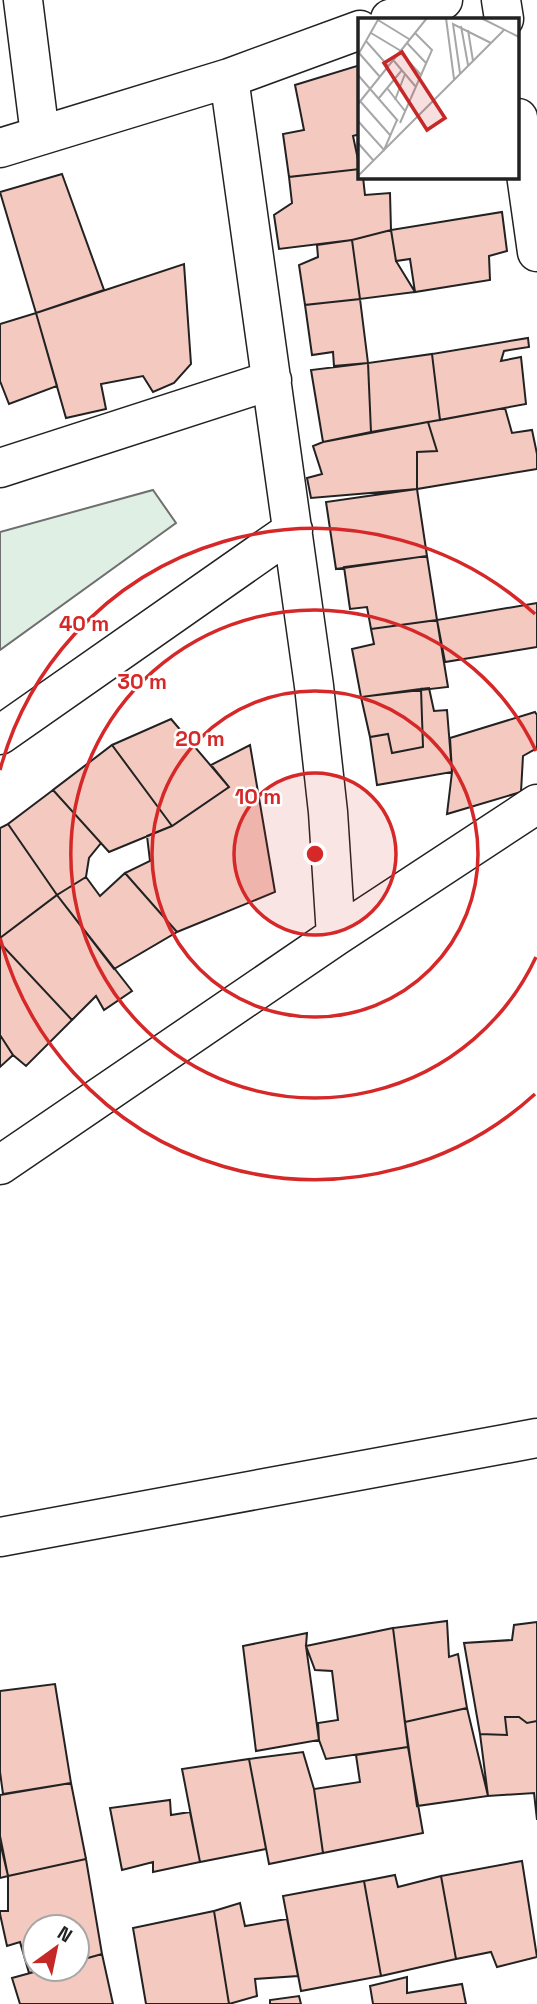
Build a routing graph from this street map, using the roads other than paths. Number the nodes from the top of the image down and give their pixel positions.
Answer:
1 (23, 0) edge
2 (443, 0) edge
3 (501, 0) edge
4 (393, 18) edge
5 (503, 18) edge
6 (358, 31) edge
7 (229, 78) junction
8 (520, 132) edge
9 (40, 135) junction
10 (0, 148) edge
11 (537, 252) edge
12 (272, 380) junction
13 (0, 468) edge
14 (293, 530) junction
15 (0, 735) edge
16 (537, 804) edge
17 (336, 936) junction
18 (0, 1165) edge
19 (537, 1438) edge
20 (0, 1537) edge

1 - 9 street
2 - 4 street
3 - 5 street
6 - 7 street
7 - 9 street
7 - 12 street
8 - 11 street
9 - 10 street
12 - 13 street
12 - 14 street
14 - 15 street
14 - 17 street
16 - 17 street
17 - 18 street
19 - 20 street

